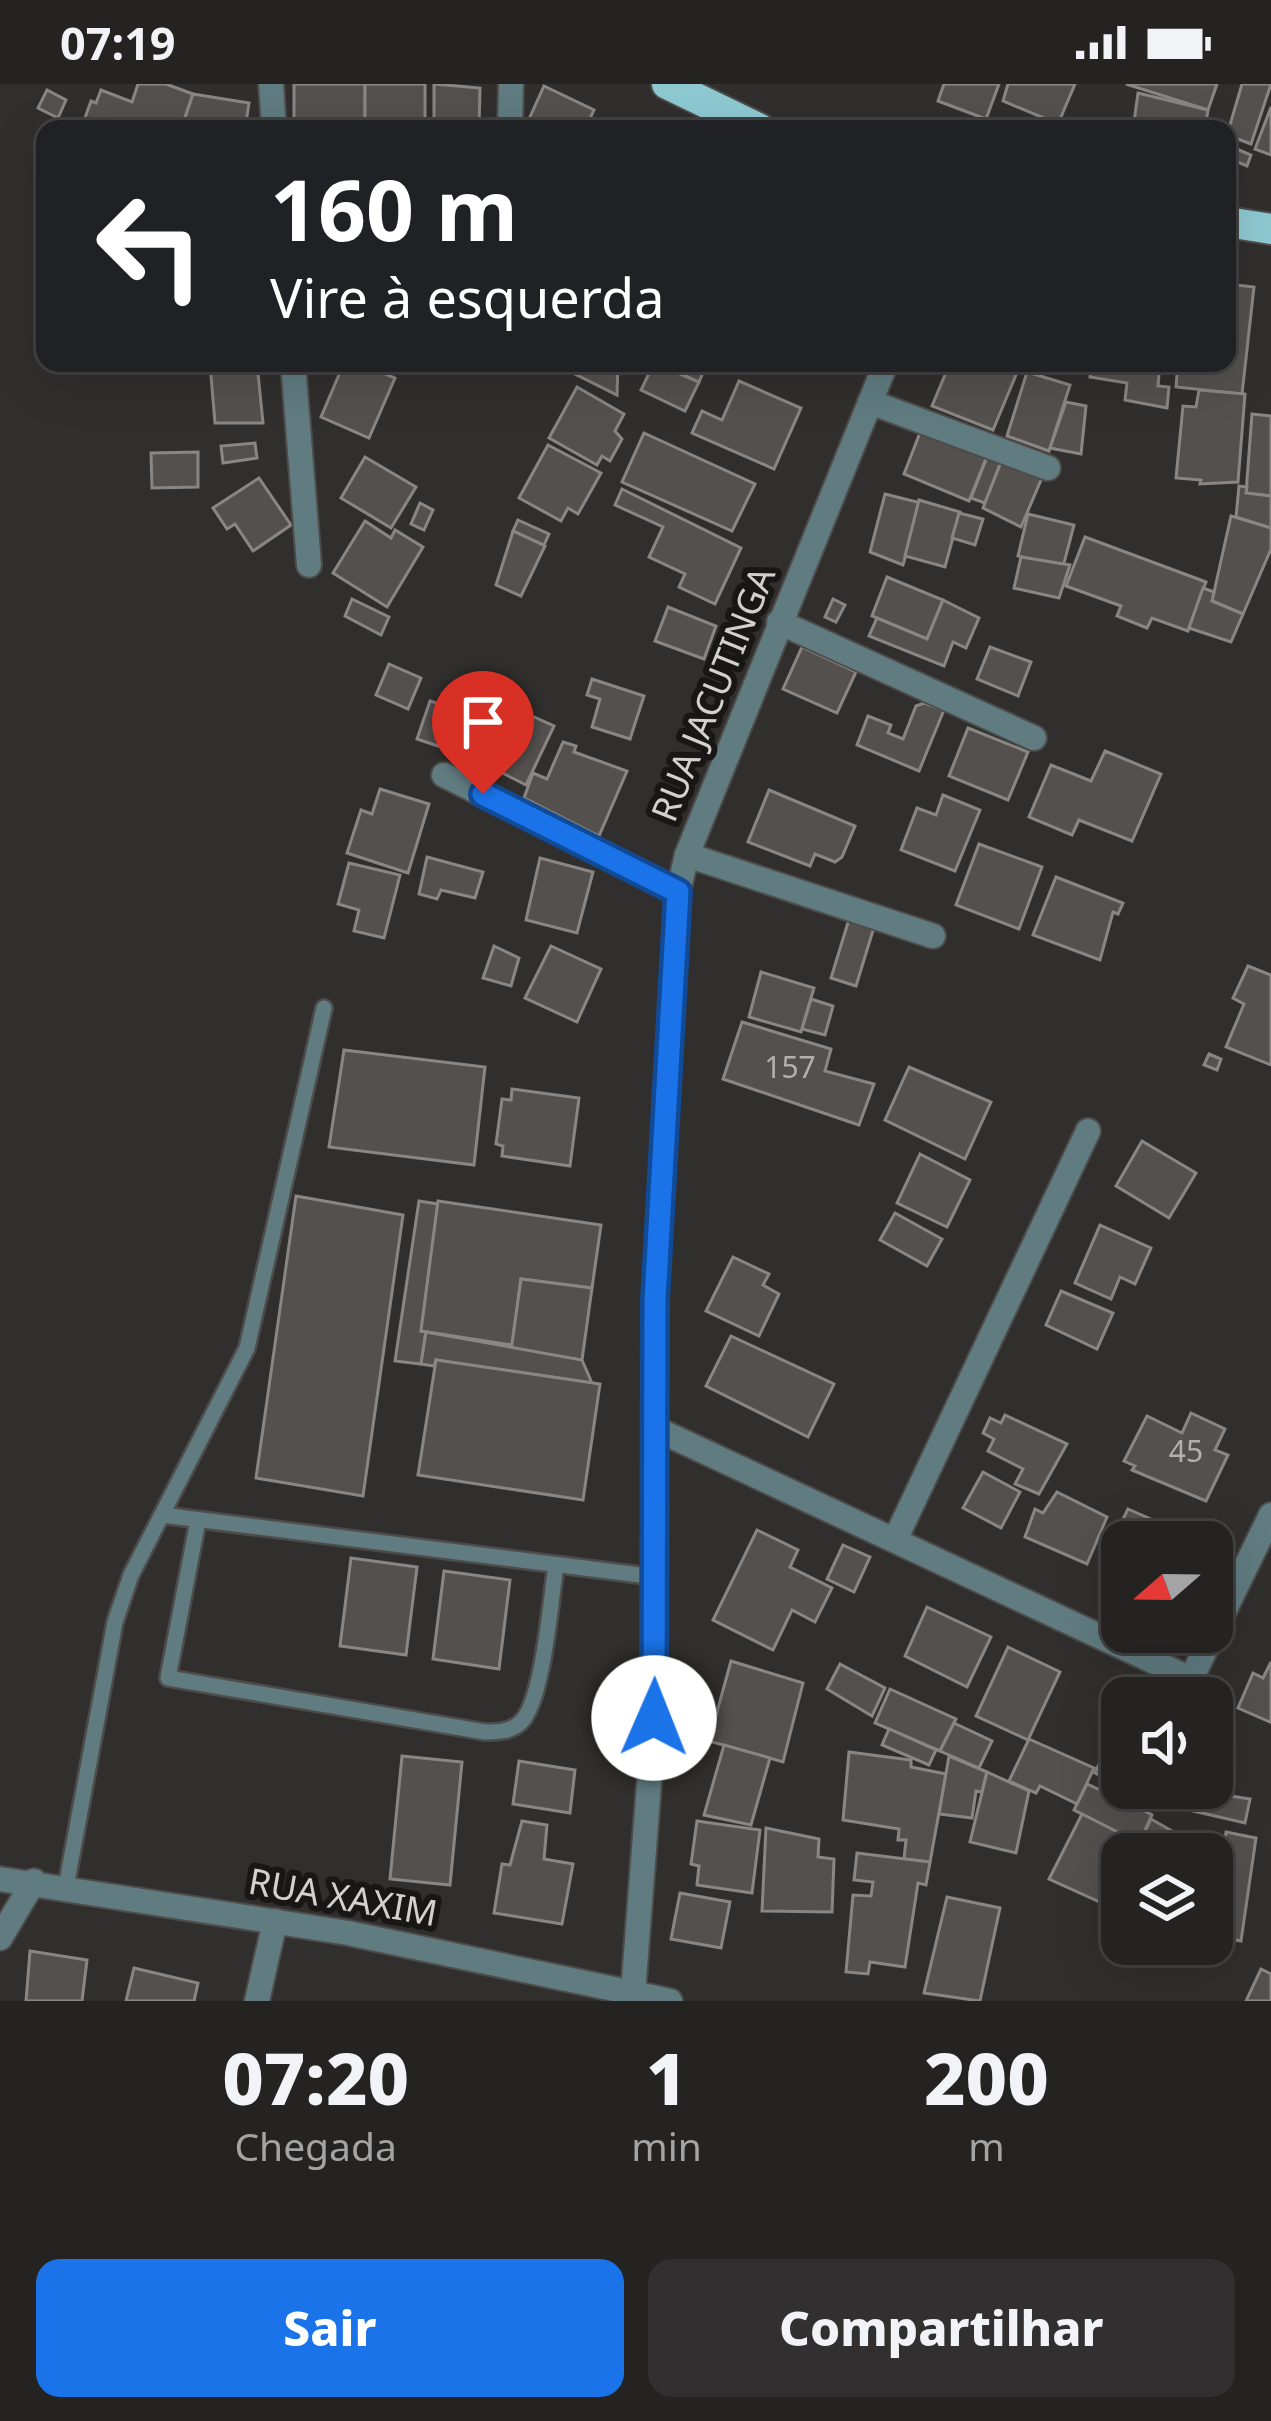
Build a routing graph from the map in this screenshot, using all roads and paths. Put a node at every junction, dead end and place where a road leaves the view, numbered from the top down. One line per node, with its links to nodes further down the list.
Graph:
1 (271, 84): 4 (street)
2 (511, 84): 5 (street)
3 (667, 84): 6 (main road)
4 (273, 120)
5 (510, 120)
6 (741, 120)
7 (1236, 224): 8 (main road)
8 (1271, 230)
9 (294, 372): 13 (street)
10 (882, 372): 11 (street, RUA JACUTINGA)
11 (870, 402): 12 (street); 14 (street, RUA JACUTINGA)
12 (1048, 468)
13 (309, 565)
14 (779, 622): 15 (street); 17 (street, RUA JACUTINGA)
15 (1034, 738)
16 (444, 775): 18 (street)
17 (687, 855): 18 (street, RUA JACUTINGA); 19 (street)
18 (678, 892): 22 (street, RUA JACUTINGA)
19 (933, 936)
20 (324, 1007): 23 (lane)
21 (1088, 1131): 26 (street)
22 (654, 1428): 26 (street); 28 (street, RUA JACUTINGA)
23 (162, 1515): 25 (lane); 31 (lane)
24 (1271, 1515): 26 (street)
25 (198, 1520): 27 (lane); 27 (lane)
26 (895, 1540)
27 (556, 1564): 28 (lane)
28 (656, 1576): 34 (street, RUA JACUTINGA)
29 (0, 1879): 30 (street, RUA XAXIM)
30 (34, 1881): 31 (street, RUA XAXIM); 33 (street)
31 (66, 1886): 32 (street, RUA XAXIM)
32 (275, 1921): 34 (street, RUA XAXIM); 35 (street)
33 (0, 1938)
34 (632, 1997): 36 (street, RUA XAXIM)
35 (257, 2001)
36 (670, 2001)

